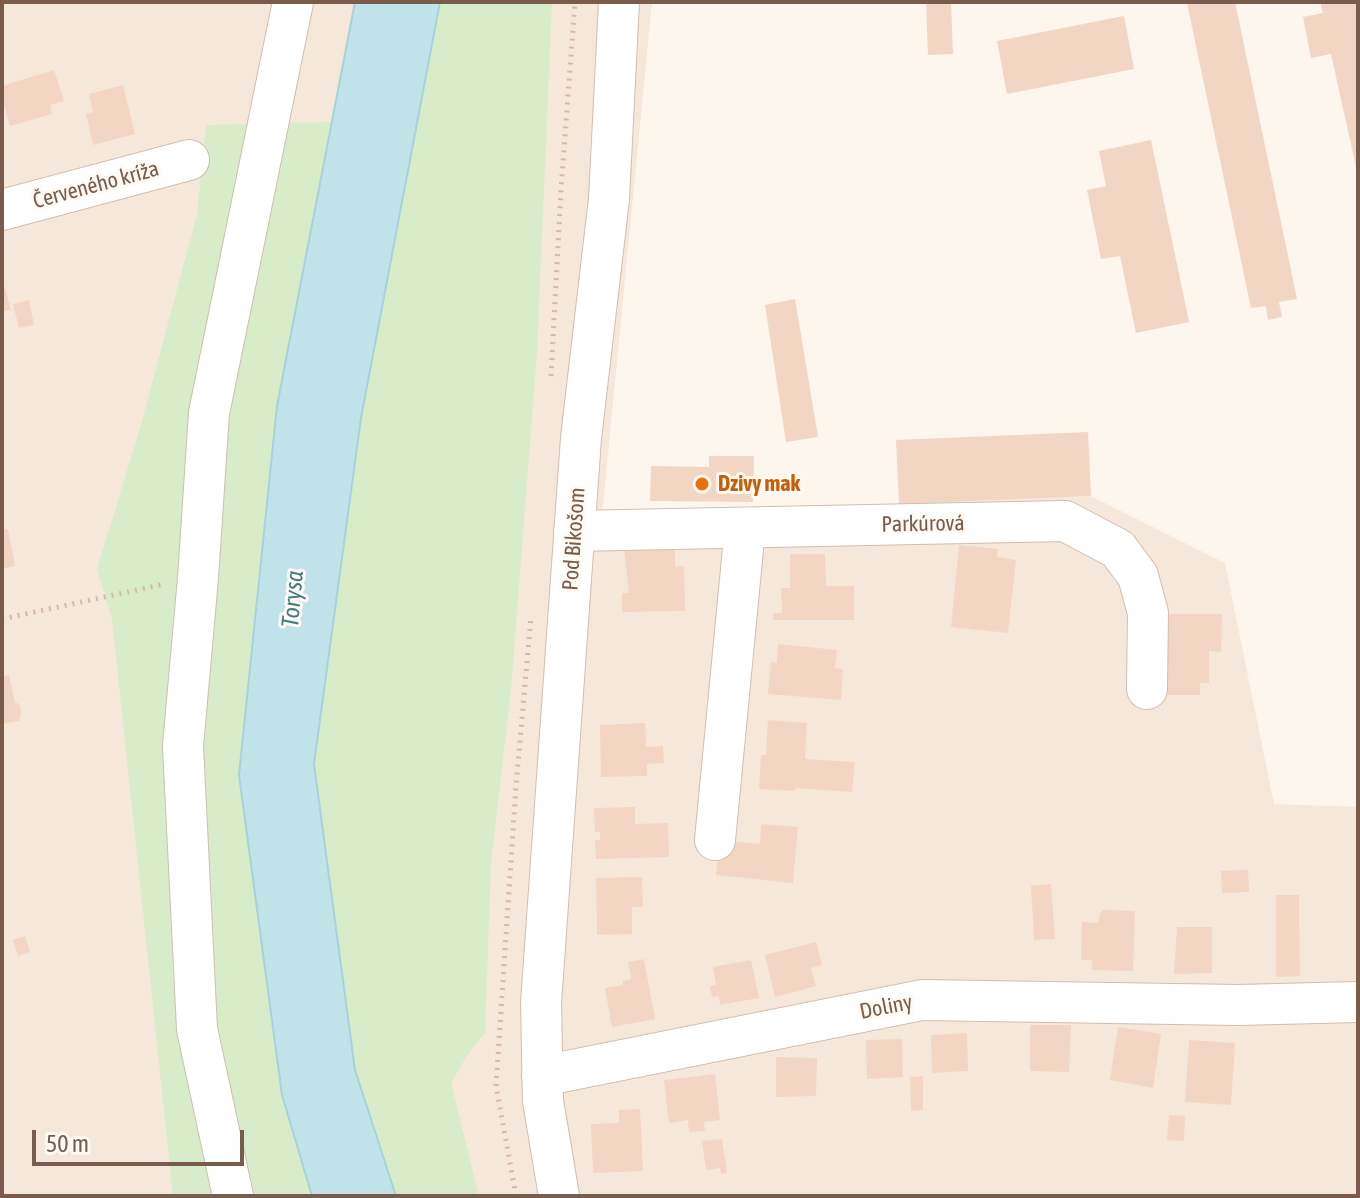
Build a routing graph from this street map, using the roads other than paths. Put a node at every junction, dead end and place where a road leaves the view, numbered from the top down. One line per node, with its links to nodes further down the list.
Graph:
1 (293, 2): 11 (street)
2 (619, 2): 6 (street, Pod Bikošom)
3 (189, 160): 4 (street, Červeného kríža)
4 (2, 210)
5 (745, 528): 6 (street, Parkúrová); 7 (street, Parkúrová); 8 (street)
6 (574, 531): 10 (street, Pod Bikošom)
7 (1147, 689)
8 (715, 840)
9 (1358, 1002): 10 (street, Doliny)
10 (542, 1076): 12 (street)
11 (233, 1196)
12 (559, 1196)

